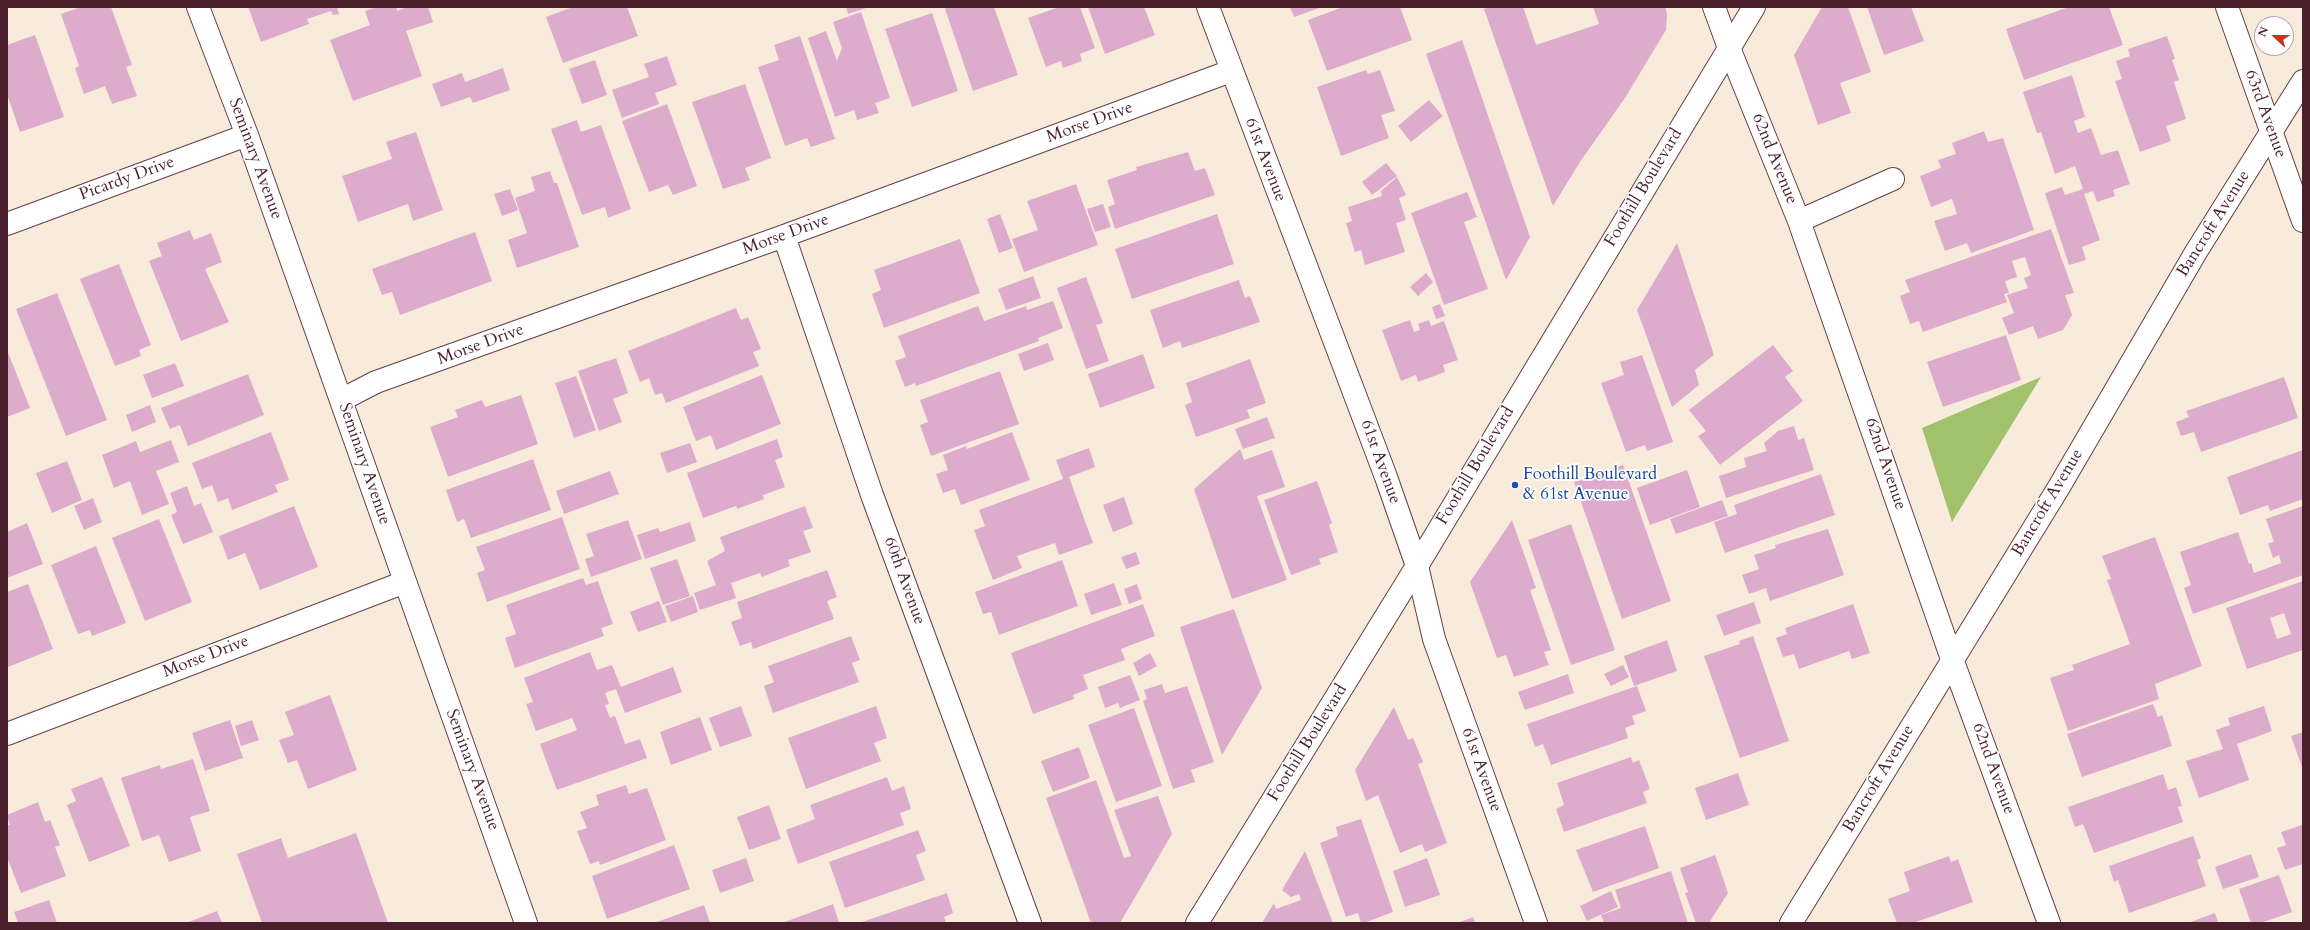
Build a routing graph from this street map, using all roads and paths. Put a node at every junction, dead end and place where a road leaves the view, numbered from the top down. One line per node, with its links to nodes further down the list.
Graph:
1 (198, 7): 10 (street, Seminary Avenue)
2 (1208, 7): 7 (street, 61st Avenue)
3 (1714, 7): 6 (street, 62nd Avenue)
4 (1754, 7): 6 (street, Foothill Boulevard)
5 (2227, 7): 9 (street, 63rd Avenue)
6 (1728, 48): 12 (street, 62nd Avenue); 17 (street, Foothill Boulevard)
7 (1231, 71): 15 (street, Morse Drive); 17 (street, 61st Avenue)
8 (2303, 81): 9 (street, Bancroft Avenue)
9 (2271, 132): 13 (street, 63rd Avenue); 19 (street, Bancroft Avenue)
10 (247, 135): 14 (street, Picardy Drive); 16 (street, Seminary Avenue)
11 (1893, 179): 12 (street)
12 (1799, 221): 19 (street, 62nd Avenue)
13 (2303, 221)
14 (7, 224)
15 (784, 236): 16 (street, Morse Drive); 22 (street, 60th Avenue)
16 (341, 400): 18 (street, Seminary Avenue)
17 (1417, 566): 23 (street, Foothill Boulevard); 24 (street, 61st Avenue)
18 (405, 582): 20 (street, Morse Drive); 21 (street, Seminary Avenue)
19 (1952, 659): 25 (street, Bancroft Avenue); 26 (street, 62nd Avenue)
20 (7, 734)
21 (526, 923)
22 (1030, 923)
23 (1197, 923)
24 (1536, 923)
25 (1791, 923)
26 (2049, 923)

